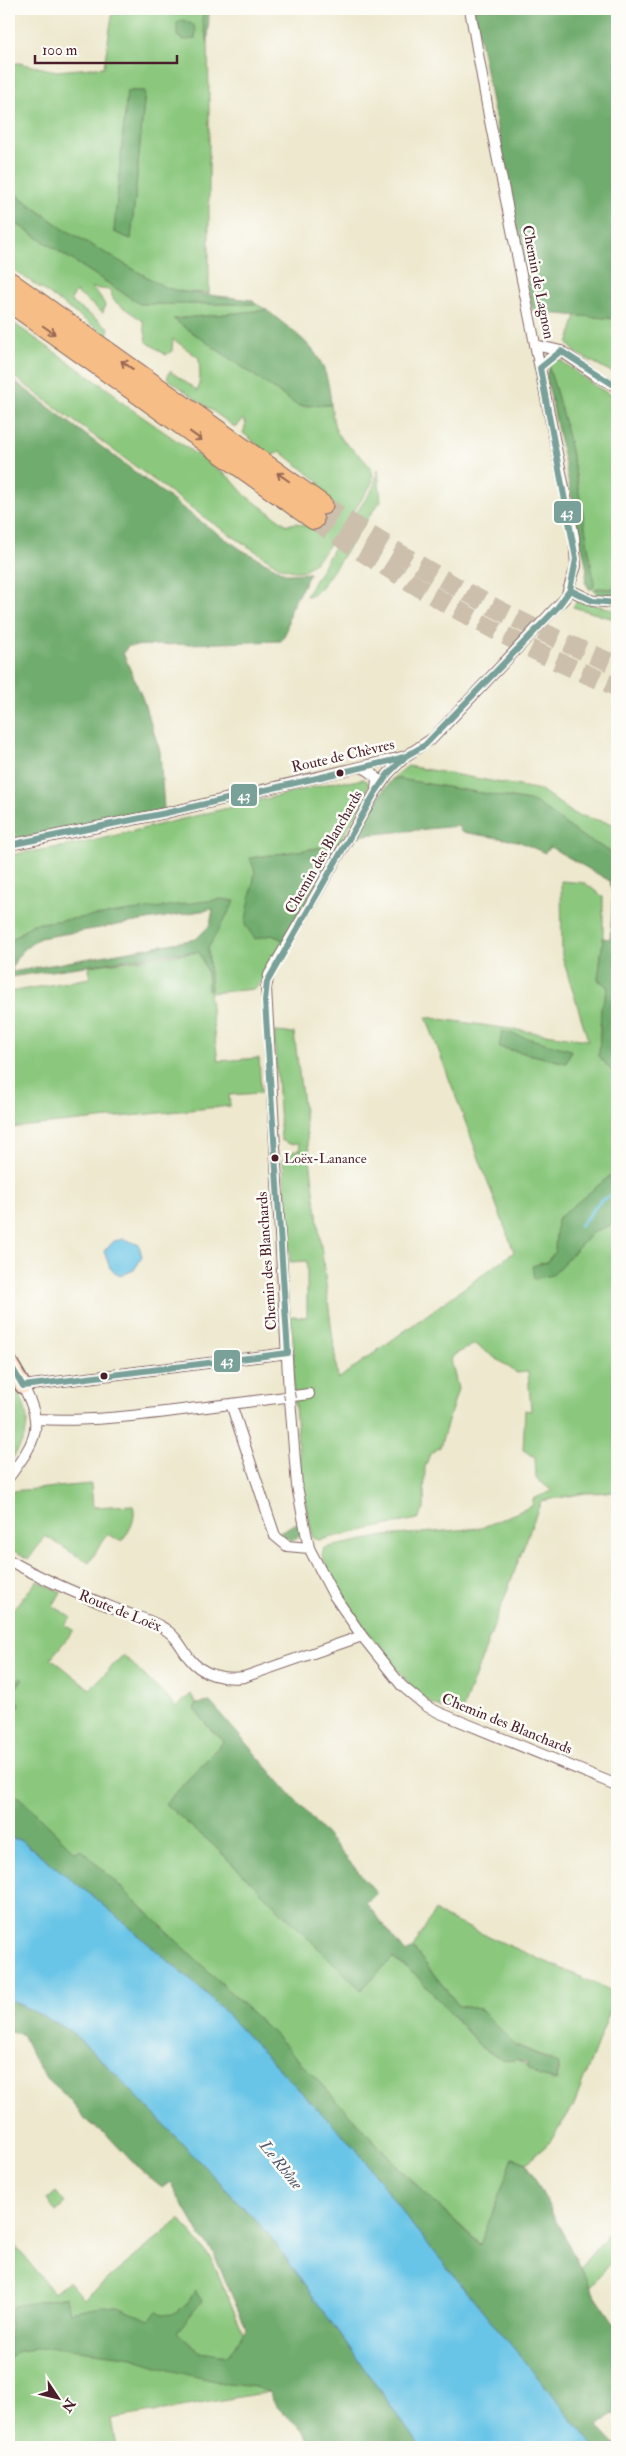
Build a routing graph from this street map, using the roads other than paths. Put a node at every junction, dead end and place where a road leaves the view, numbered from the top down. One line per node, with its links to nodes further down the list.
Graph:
1 (470, 9): 4 (street, Chemin de Lagnon)
2 (9, 281): 3 (highway, one-way to 2)
3 (9, 302)
4 (535, 345): 5 (street); 6 (street, Chemin de Lagnon)
5 (561, 351): 6 (street); 7 (street)
6 (540, 368): 8 (street, Chemin de Lagnon)
7 (617, 386)
8 (570, 590): 9 (street); 10 (street, Route de Chèvres)
9 (617, 603)
10 (406, 756): 11 (street, Route de Chèvres); 12 (street, Chemin des Blanchards)
11 (360, 767): 12 (street); 13 (street, Route de Chèvres)
12 (375, 793): 14 (street, Chemin des Blanchards)
13 (9, 845)
14 (288, 1354): 16 (street); 21 (street, Chemin des Blanchards)
15 (9, 1362): 16 (street)
16 (23, 1386): 19 (street)
17 (309, 1394): 18 (street)
18 (231, 1404): 19 (street); 21 (street)
19 (37, 1419): 20 (street)
20 (9, 1477)
21 (309, 1548): 23 (street, Chemin des Blanchards)
22 (9, 1560): 23 (street, Route de Loëx)
23 (362, 1636): 24 (street, Chemin des Blanchards)
24 (617, 1785)

